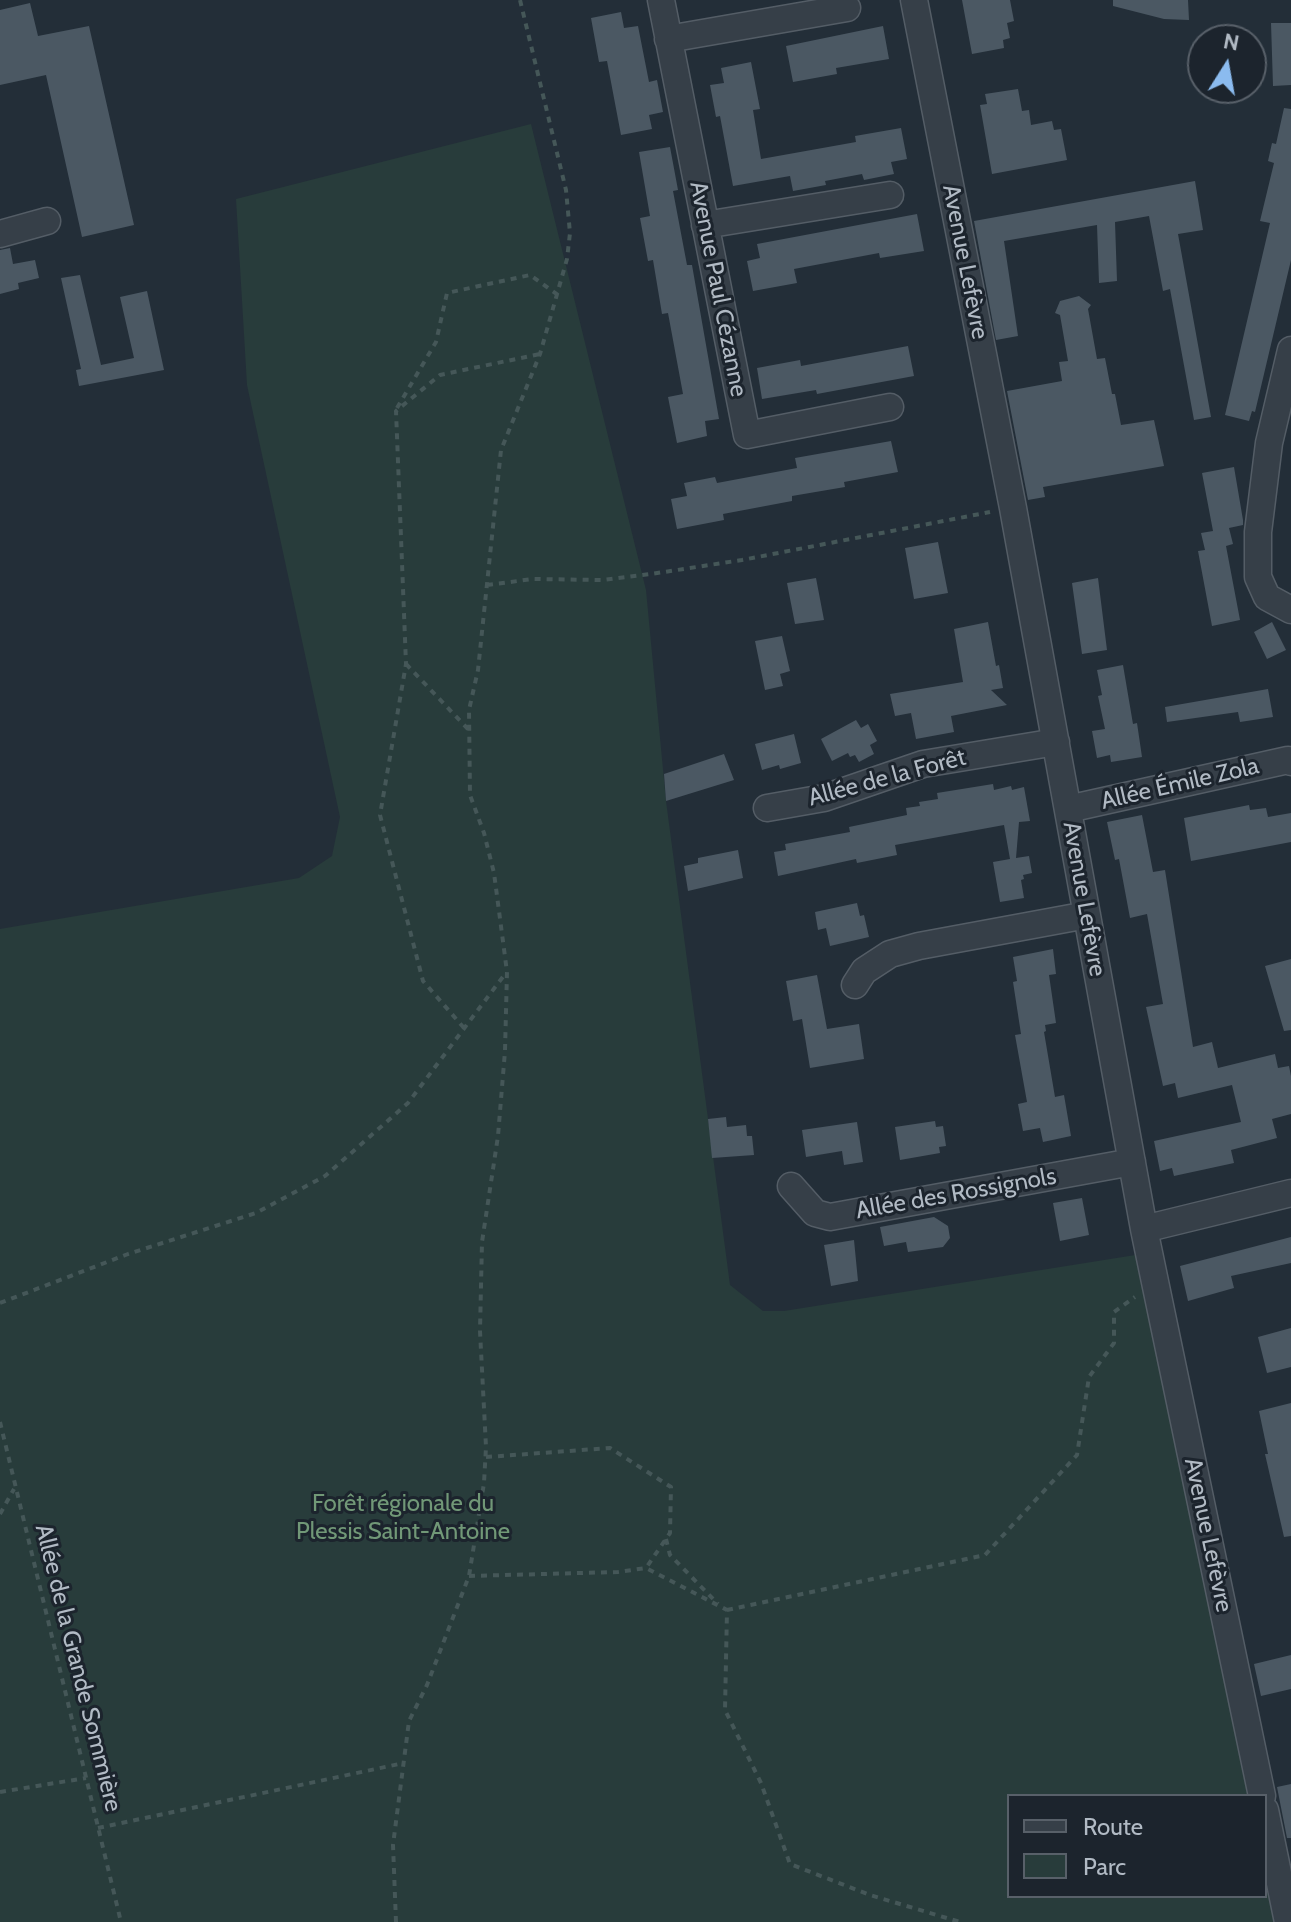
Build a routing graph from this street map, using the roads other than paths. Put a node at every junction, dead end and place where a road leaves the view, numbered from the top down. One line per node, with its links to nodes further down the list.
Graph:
1 (661, 0): 4 (street, Avenue Paul Cézanne)
2 (914, 0): 12 (street, Avenue Lefèvre)
3 (847, 8): 4 (street)
4 (668, 39): 7 (street, Avenue Paul Cézanne)
5 (890, 195): 7 (street)
6 (47, 221): 8 (street)
7 (705, 225): 10 (street, Avenue Paul Cézanne)
8 (0, 234)
9 (1291, 350): 11 (street)
10 (890, 407)
11 (1291, 610)
12 (1056, 742): 14 (street, Allée de la Forêt); 15 (street, Avenue Lefèvre)
13 (1291, 762): 15 (street, Allée Émile Zola)
14 (767, 808)
15 (1068, 809): 16 (street, Avenue Lefèvre)
16 (1087, 915): 17 (street); 18 (street, Avenue Lefèvre)
17 (855, 985)
18 (1132, 1162): 19 (street, Allée des Rossignols); 21 (street, Avenue Lefèvre)
19 (791, 1186)
20 (1291, 1193): 21 (street)
21 (1144, 1229): 22 (street, Avenue Lefèvre)
22 (1262, 1794)
23 (1267, 1820): 24 (street)
24 (1288, 1922)

